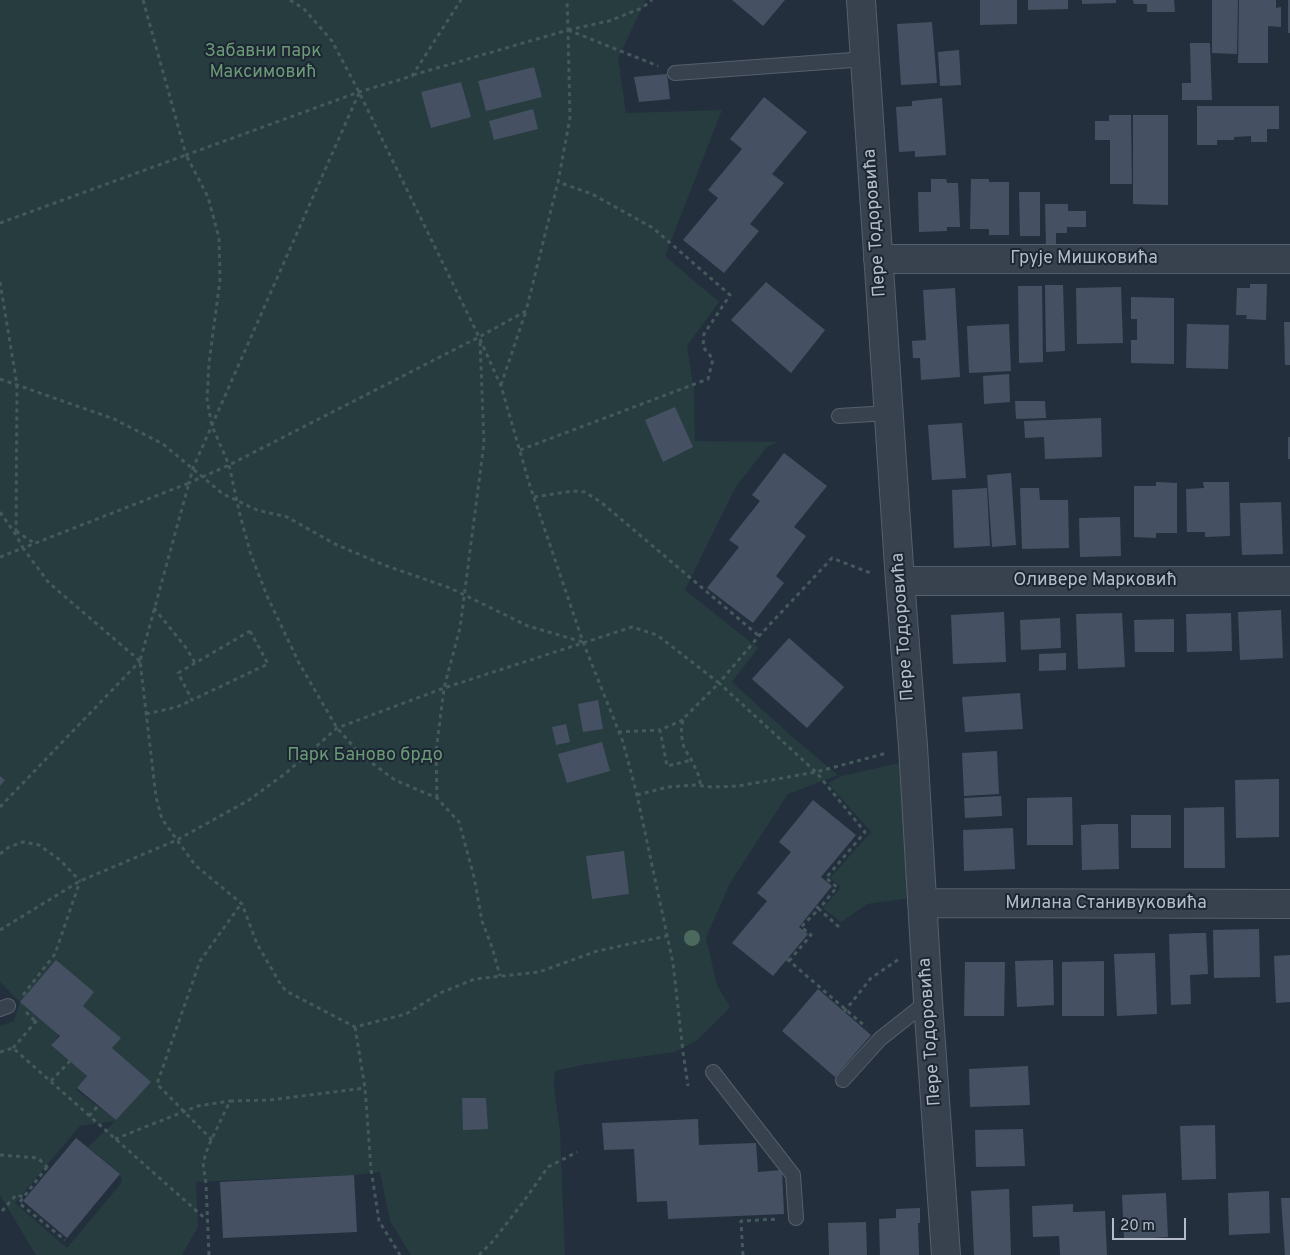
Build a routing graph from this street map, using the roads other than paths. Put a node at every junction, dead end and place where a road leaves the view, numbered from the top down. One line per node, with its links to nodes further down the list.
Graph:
1 (861, 0): 2 (street, Пере Тодоровића)
2 (866, 59): 3 (lane); 4 (street, Пере Тодоровића)
3 (675, 73)
4 (878, 259): 5 (street, Грује Мишковића); 6 (street, Пере Тодоровића)
5 (1290, 259)
6 (889, 413): 7 (lane); 8 (street, Пере Тодоровића)
7 (839, 416)
8 (900, 581): 9 (street, Оливере Марковић); 10 (street, Пере Тодоровића)
9 (1290, 581)
10 (922, 903): 11 (street, Милана Станивуковића); 12 (street, Пере Тодоровића)
11 (1290, 904)
12 (928, 1001): 14 (lane); 16 (street, Пере Тодоровића)
13 (713, 1072): 15 (lane)
14 (843, 1080)
15 (796, 1218)
16 (946, 1255)

